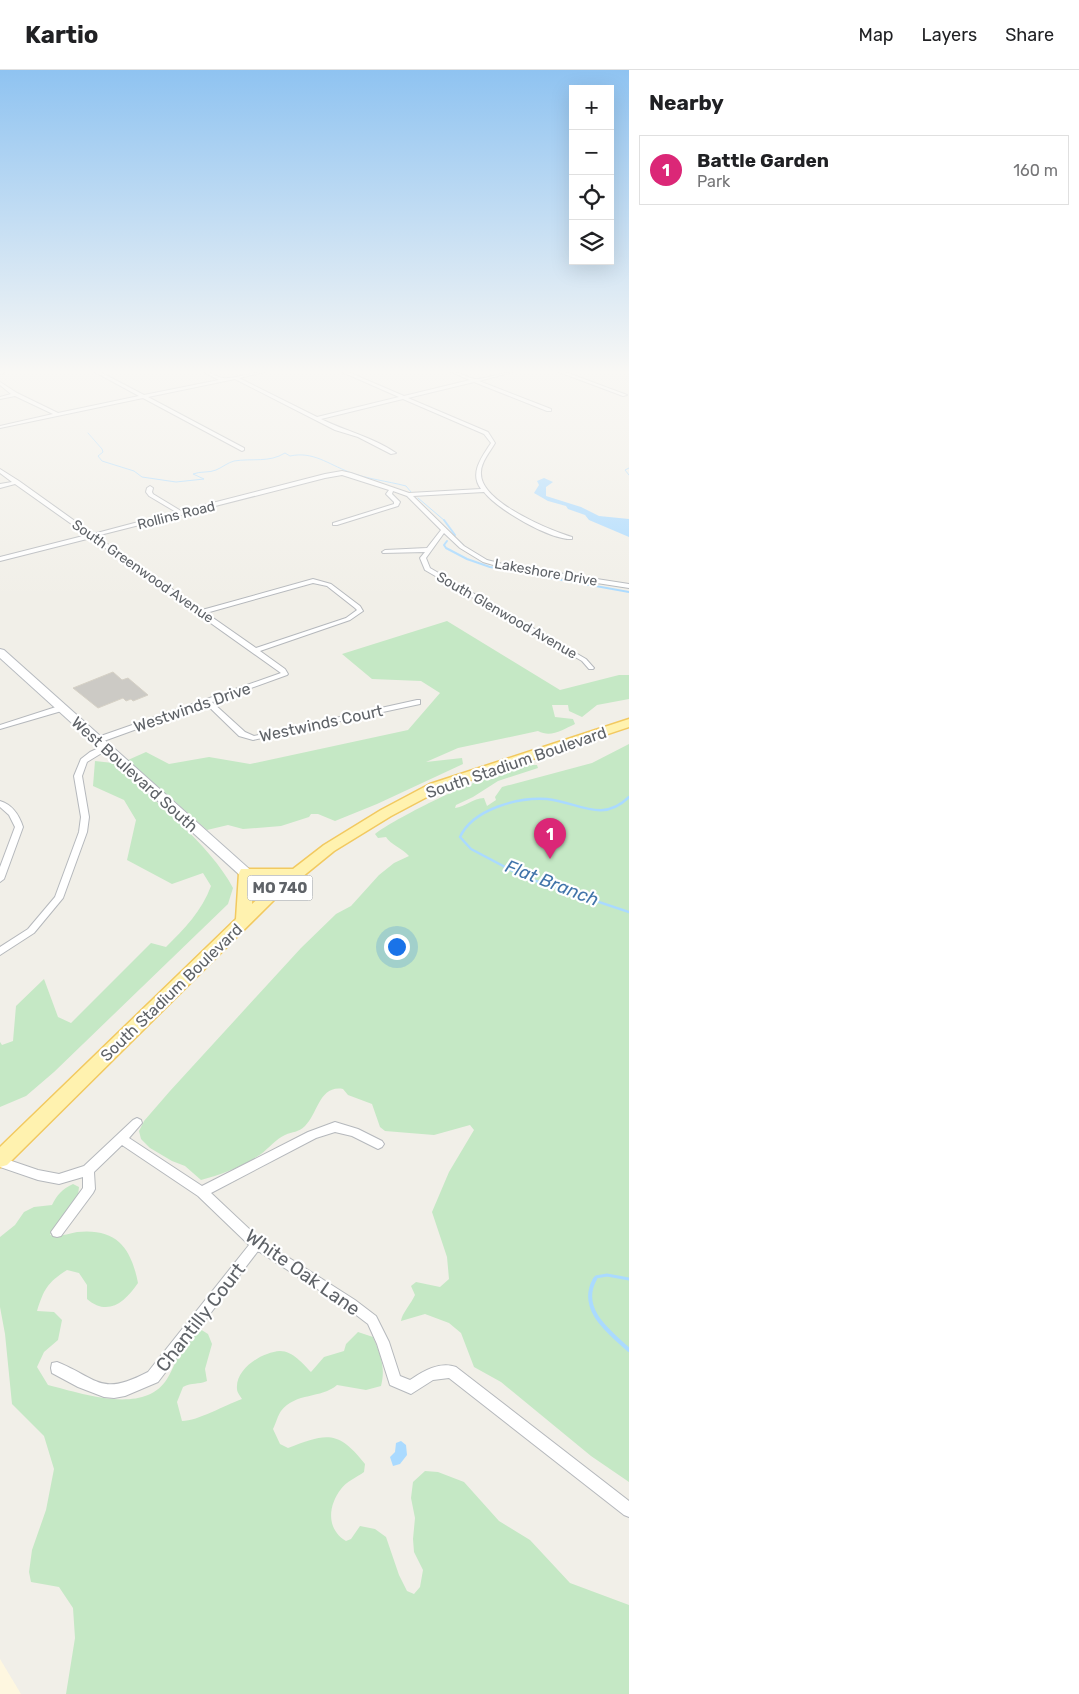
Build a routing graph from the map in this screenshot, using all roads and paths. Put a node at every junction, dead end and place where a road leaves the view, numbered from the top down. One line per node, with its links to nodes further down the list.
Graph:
1 (383, 448): 3 (street)
2 (491, 448): 9 (street)
3 (393, 453)
4 (0, 471): 5 (street, South Greenwood Avenue)
5 (17, 482): 6 (street); 14 (street, South Greenwood Avenue)
6 (0, 486)
7 (150, 488): 11 (street)
8 (392, 489): 10 (street); 11 (street, Rollins Road); 12 (street)
9 (485, 490): 10 (street); 15 (street)
10 (410, 495): 13 (street)
11 (182, 514): 14 (street, Rollins Road)
12 (335, 524)
13 (444, 530): 16 (street, South Glenwood Avenue); 19 (street, Lakeshore Drive)
14 (92, 536): 18 (street, Rollins Road); 20 (street, South Greenwood Avenue)
15 (570, 538)
16 (428, 550): 17 (street); 23 (street, South Glenwood Avenue)
17 (385, 552)
18 (0, 558)
19 (629, 586)
20 (202, 612): 21 (street, South Greenwood Avenue); 21 (street)
21 (256, 650): 24 (street, South Greenwood Avenue)
22 (0, 652): 27 (main road, West Boulevard South)
23 (591, 668)
24 (285, 674): 25 (street, Westwinds Drive)
25 (208, 702): 26 (street, Westwinds Court); 30 (street, Westwinds Drive)
26 (417, 702)
27 (62, 708): 29 (street); 30 (main road, West Boulevard South)
28 (629, 723): 33 (main road, South Stadium Boulevard / MO 740)
29 (0, 727)
30 (102, 744): 32 (main road, West Boulevard South); 37 (street, Westwinds Drive)
31 (0, 804): 34 (street)
32 (246, 874): 33 (main road); 35 (main road, West Boulevard South); 36 (main road)
33 (297, 874): 35 (main road, South Stadium Boulevard / MO 740)
34 (0, 879)
35 (270, 895): 36 (main road, South Stadium Boulevard / MO 740)
36 (245, 919): 41 (main road, South Stadium Boulevard / MO 740)
37 (0, 952)
38 (137, 1123): 39 (street)
39 (122, 1139): 42 (street); 43 (street, White Oak Lane)
40 (378, 1144): 43 (street)
41 (0, 1160): 42 (street)
42 (88, 1170): 44 (street)
43 (202, 1192): 45 (street, White Oak Lane)
44 (57, 1232)
45 (257, 1244): 46 (street, Chantilly Court); 47 (street, White Oak Lane)
46 (57, 1368)
47 (629, 1510)

